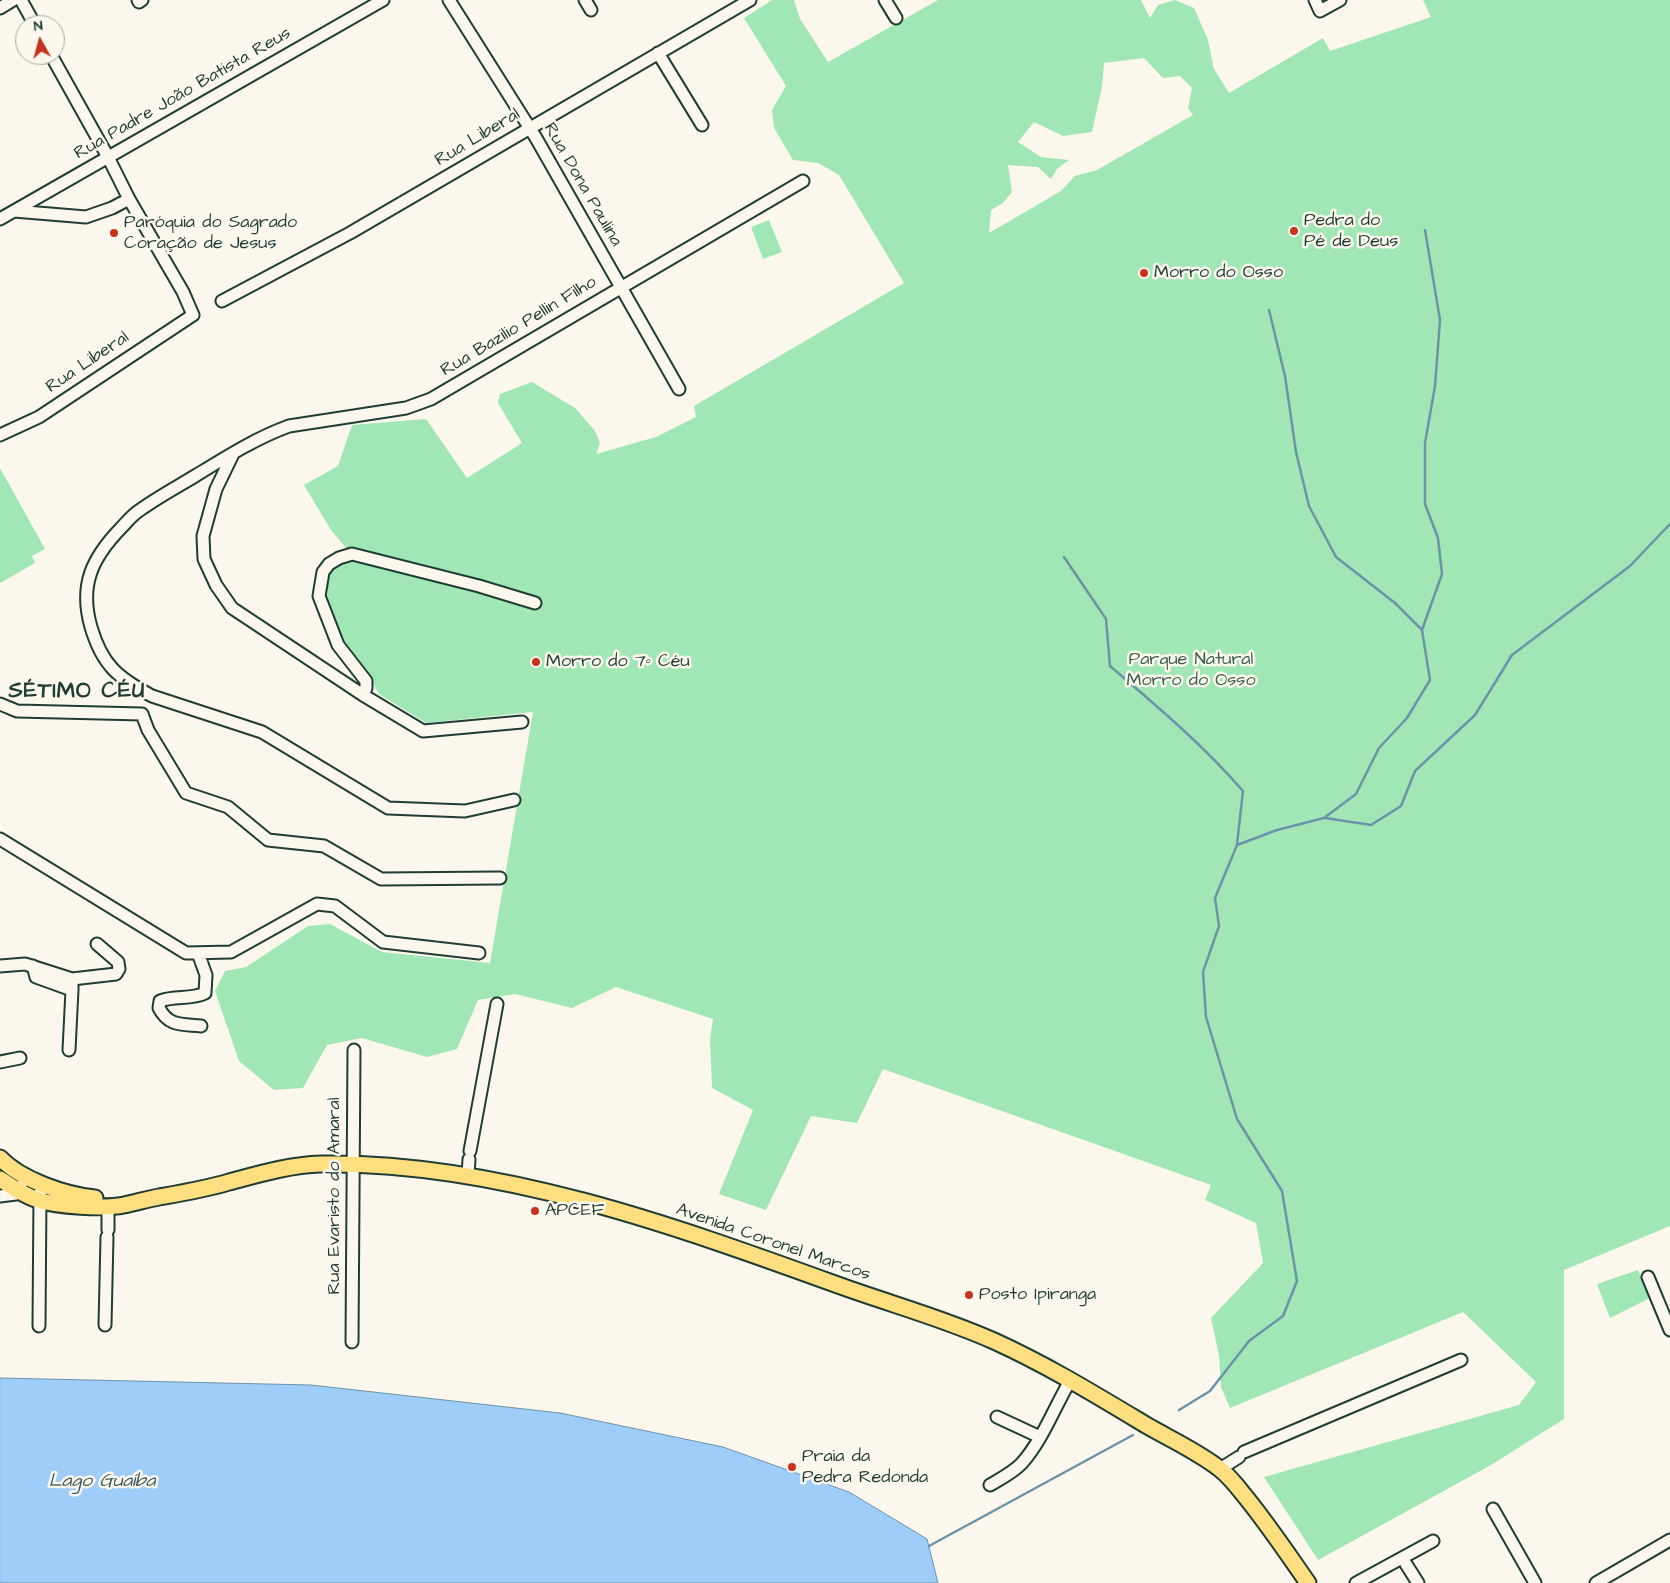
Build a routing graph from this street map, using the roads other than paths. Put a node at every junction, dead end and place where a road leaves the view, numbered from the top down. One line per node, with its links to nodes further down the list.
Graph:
1 (14, 0): 11 (street)
2 (21, 0): 12 (street)
3 (138, 0): 4 (street)
4 (142, 0)
5 (383, 0): 18 (street, Rua Padre João Batista Reus)
6 (449, 0): 17 (street, Rua Dona Paulina)
7 (750, 0): 14 (street, Rua Liberal)
8 (885, 0): 13 (street)
9 (1315, 0): 10 (street)
10 (1340, 0)
11 (0, 8)
12 (29, 15)
13 (896, 18)
14 (658, 53): 16 (street); 17 (street, Rua Liberal)
15 (57, 65): 18 (street)
16 (702, 126)
17 (529, 128): 23 (street, Rua Dona Paulina); 24 (street, Rua Liberal)
18 (108, 157): 20 (street); 21 (street, Rua Padre João Batista Reus)
19 (803, 180): 23 (street, Rua Bazilio Pellin Filho)
20 (129, 199): 21 (street); 26 (street, Rua Liberal)
21 (14, 211): 22 (street, Rua Padre João Batista Reus)
22 (0, 219)
23 (620, 287): 25 (street, Rua Dona Paulina); 27 (street, Rua Bazilio Pellin Filho)
24 (222, 301)
25 (679, 389)
26 (0, 435)
27 (234, 452): 29 (street); 30 (street, Rua Bazilio Pellin Filho)
28 (535, 603): 29 (street)
29 (363, 695): 33 (street)
30 (152, 696): 32 (street); 34 (street, Rua Bazilio Pellin Filho)
31 (0, 704): 32 (street)
32 (142, 714): 36 (street)
33 (522, 722)
34 (514, 800)
35 (0, 839): 38 (street)
36 (500, 878)
37 (97, 944): 41 (street)
38 (198, 953): 39 (street); 43 (street)
39 (479, 953)
40 (0, 966): 41 (street)
41 (72, 985): 44 (street)
42 (497, 1004): 51 (street)
43 (202, 1026)
44 (68, 1050)
45 (354, 1050): 48 (street, Rua Evaristo do Amaral)
46 (20, 1058): 47 (street)
47 (0, 1062)
48 (353, 1164): 51 (main road, Avenida Coronel Marcos); 56 (main road, Avenida Coronel Marcos); 62 (street, Rua Evaristo do Amaral)
49 (2, 1165): 50 (main road, Avenida Coronel Marcos); 53 (main road, Avenida Coronel Marcos)
50 (26, 1176): 52 (main road, Avenida Coronel Marcos); 53 (street)
51 (468, 1176): 64 (main road, Avenida Coronel Marcos)
52 (40, 1182): 55 (street); 56 (main road, Avenida Coronel Marcos)
53 (18, 1192): 54 (street); 55 (main road, Avenida Coronel Marcos)
54 (0, 1196)
55 (40, 1201): 57 (main road, Avenida Coronel Marcos); 60 (street)
56 (139, 1201): 57 (main road, Avenida Coronel Marcos)
57 (108, 1207): 59 (street)
58 (1648, 1277): 61 (street)
59 (105, 1325)
60 (39, 1326)
61 (1670, 1330)
62 (352, 1342)
63 (1461, 1360): 67 (street)
64 (1070, 1381): 66 (street); 67 (main road, Avenida Coronel Marcos)
65 (997, 1417): 66 (street)
66 (1040, 1437): 68 (street)
67 (1220, 1469): 74 (main road, Avenida Coronel Marcos)
68 (990, 1485)
69 (1493, 1509): 76 (street)
70 (1670, 1540): 77 (street)
71 (1433, 1541): 75 (street)
72 (1406, 1564): 73 (street)
73 (1415, 1582)
74 (1308, 1583)
75 (1356, 1583)
76 (1534, 1583)
77 (1596, 1583)

